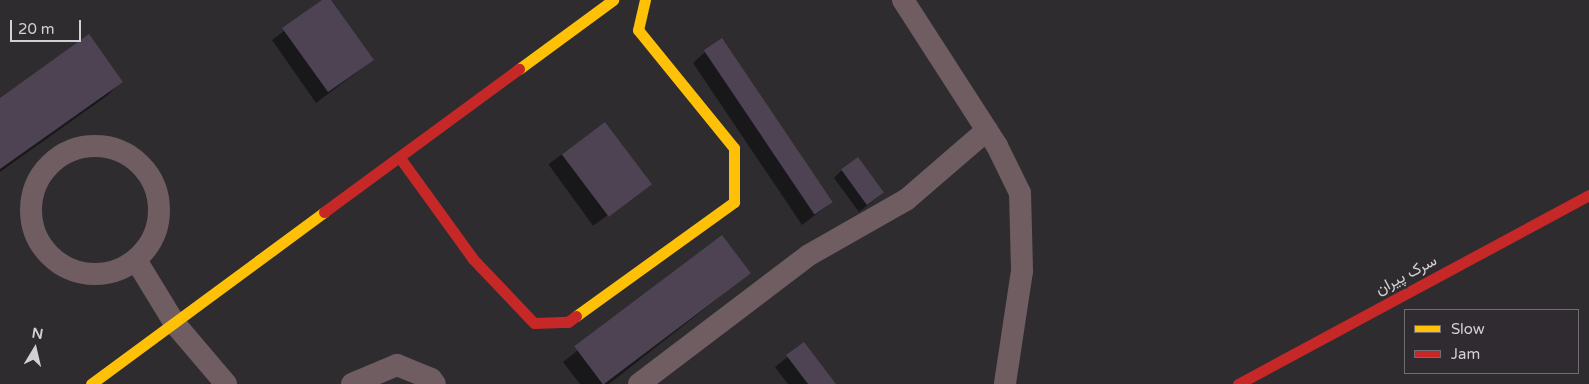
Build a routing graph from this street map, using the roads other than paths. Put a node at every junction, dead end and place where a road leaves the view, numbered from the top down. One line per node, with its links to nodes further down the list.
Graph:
1 (613, 0): 5 (street)
2 (645, 0): 5 (street)
3 (903, 0): 4 (street)
4 (987, 130): 13 (street); 14 (street)
5 (400, 158): 8 (street)
6 (1589, 195): 15 (street, سرک پیران)
7 (136, 260): 7 (street); 8 (street)
8 (175, 324): 9 (street); 10 (street)
9 (91, 384)
10 (226, 384)
11 (352, 384): 12 (street)
12 (435, 384)
13 (639, 384)
14 (1005, 384)
15 (1238, 384)

